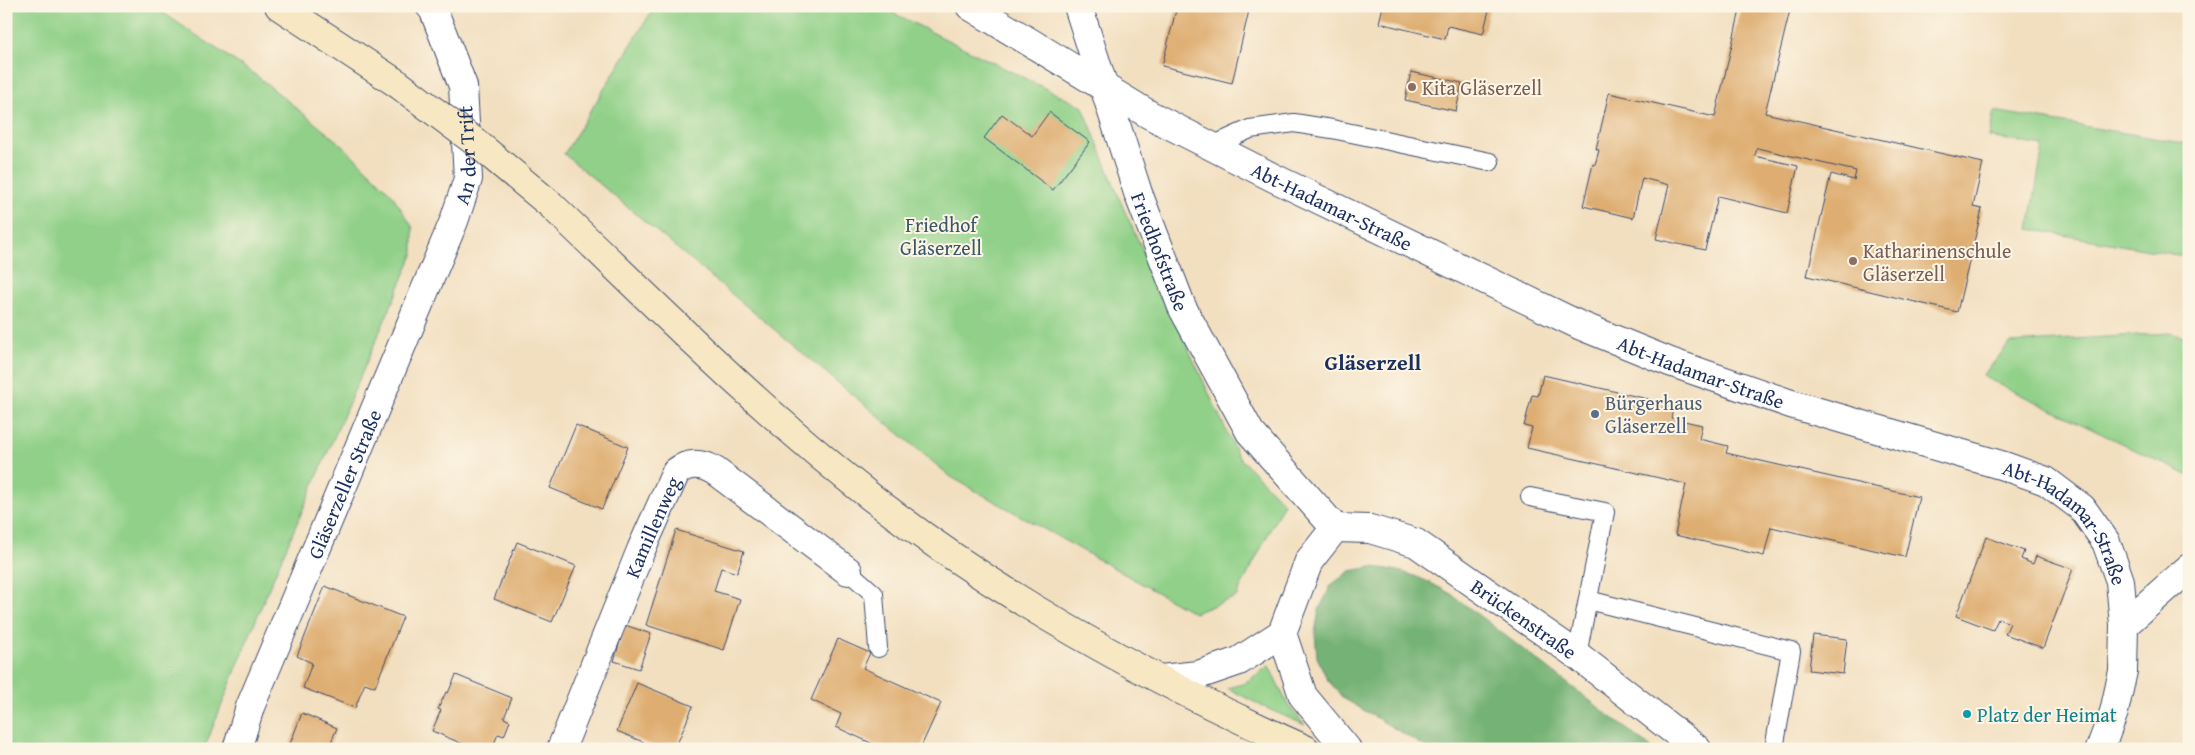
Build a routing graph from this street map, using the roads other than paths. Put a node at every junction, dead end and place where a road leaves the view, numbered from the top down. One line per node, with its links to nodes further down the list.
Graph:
1 (279, 6): 18 (main road, bridge)
2 (430, 6): 8 (street, An der Trift)
3 (970, 6): 5 (street)
4 (1078, 6): 5 (street, Friedhofstraße)
5 (1104, 88): 6 (street, Abt-Hadamar-Straße); 10 (street, Friedhofstraße)
6 (1212, 146): 7 (lane); 14 (street, Abt-Hadamar-Straße)
7 (1490, 162)
8 (454, 221): 19 (street, Gläserzeller Straße)
9 (1530, 497): 13 (lane)
10 (1335, 528): 15 (street); 17 (street, Brückenstraße)
11 (2189, 568): 14 (street)
12 (848, 571): 16 (lane); 20 (street, Kamillenweg)
13 (1588, 600): 17 (lane); 24 (lane)
14 (2124, 625): 25 (street, Abt-Hadamar-Straße)
15 (1282, 633): 18 (street); 22 (street)
16 (878, 648)
17 (1577, 655): 23 (street, Brückenstraße)
18 (1161, 679): 21 (main road)
19 (237, 749)
20 (561, 749)
21 (1305, 749)
22 (1347, 749)
23 (1697, 749)
24 (1774, 749)
25 (2100, 749)

